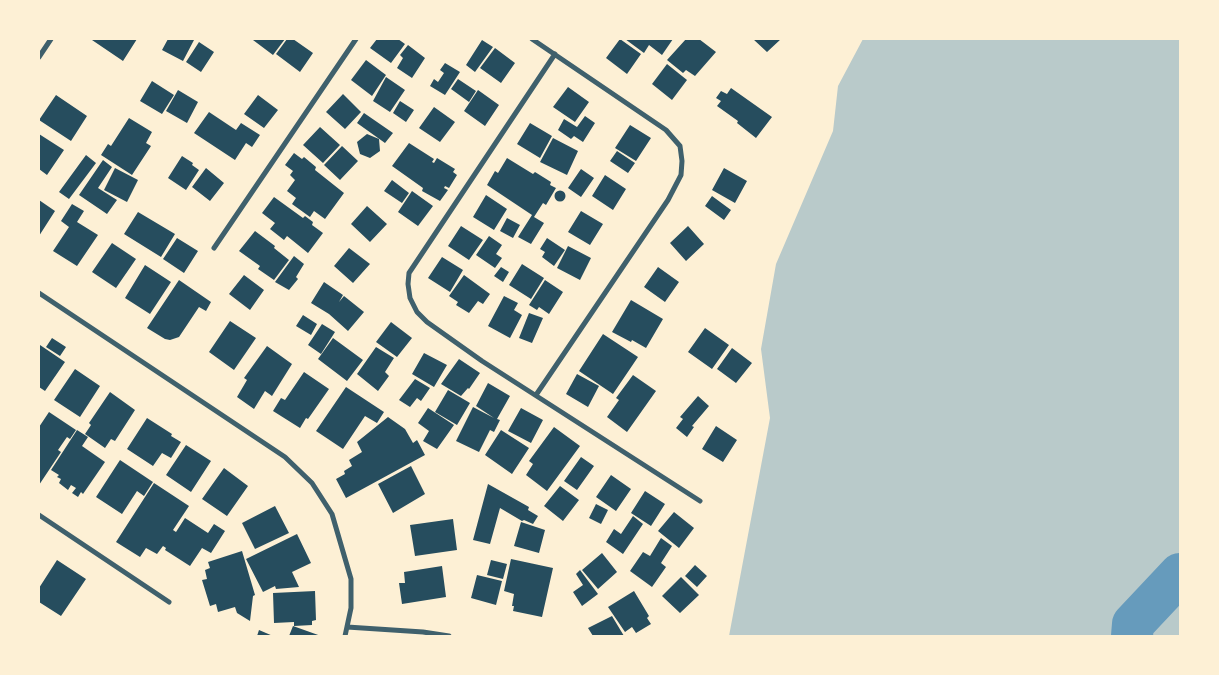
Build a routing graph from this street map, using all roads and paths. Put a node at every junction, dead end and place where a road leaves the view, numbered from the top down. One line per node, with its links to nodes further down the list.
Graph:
1 (51, 39): 5 (street)
2 (356, 39): 6 (street)
3 (532, 39): 4 (street)
4 (555, 54): 8 (street); 8 (street)
5 (39, 57)
6 (214, 248)
7 (39, 293): 12 (street)
8 (536, 395): 9 (street)
9 (700, 501)
10 (39, 515): 11 (street)
11 (169, 602)
12 (347, 626): 13 (street); 14 (street)
13 (345, 636)
14 (449, 636)

